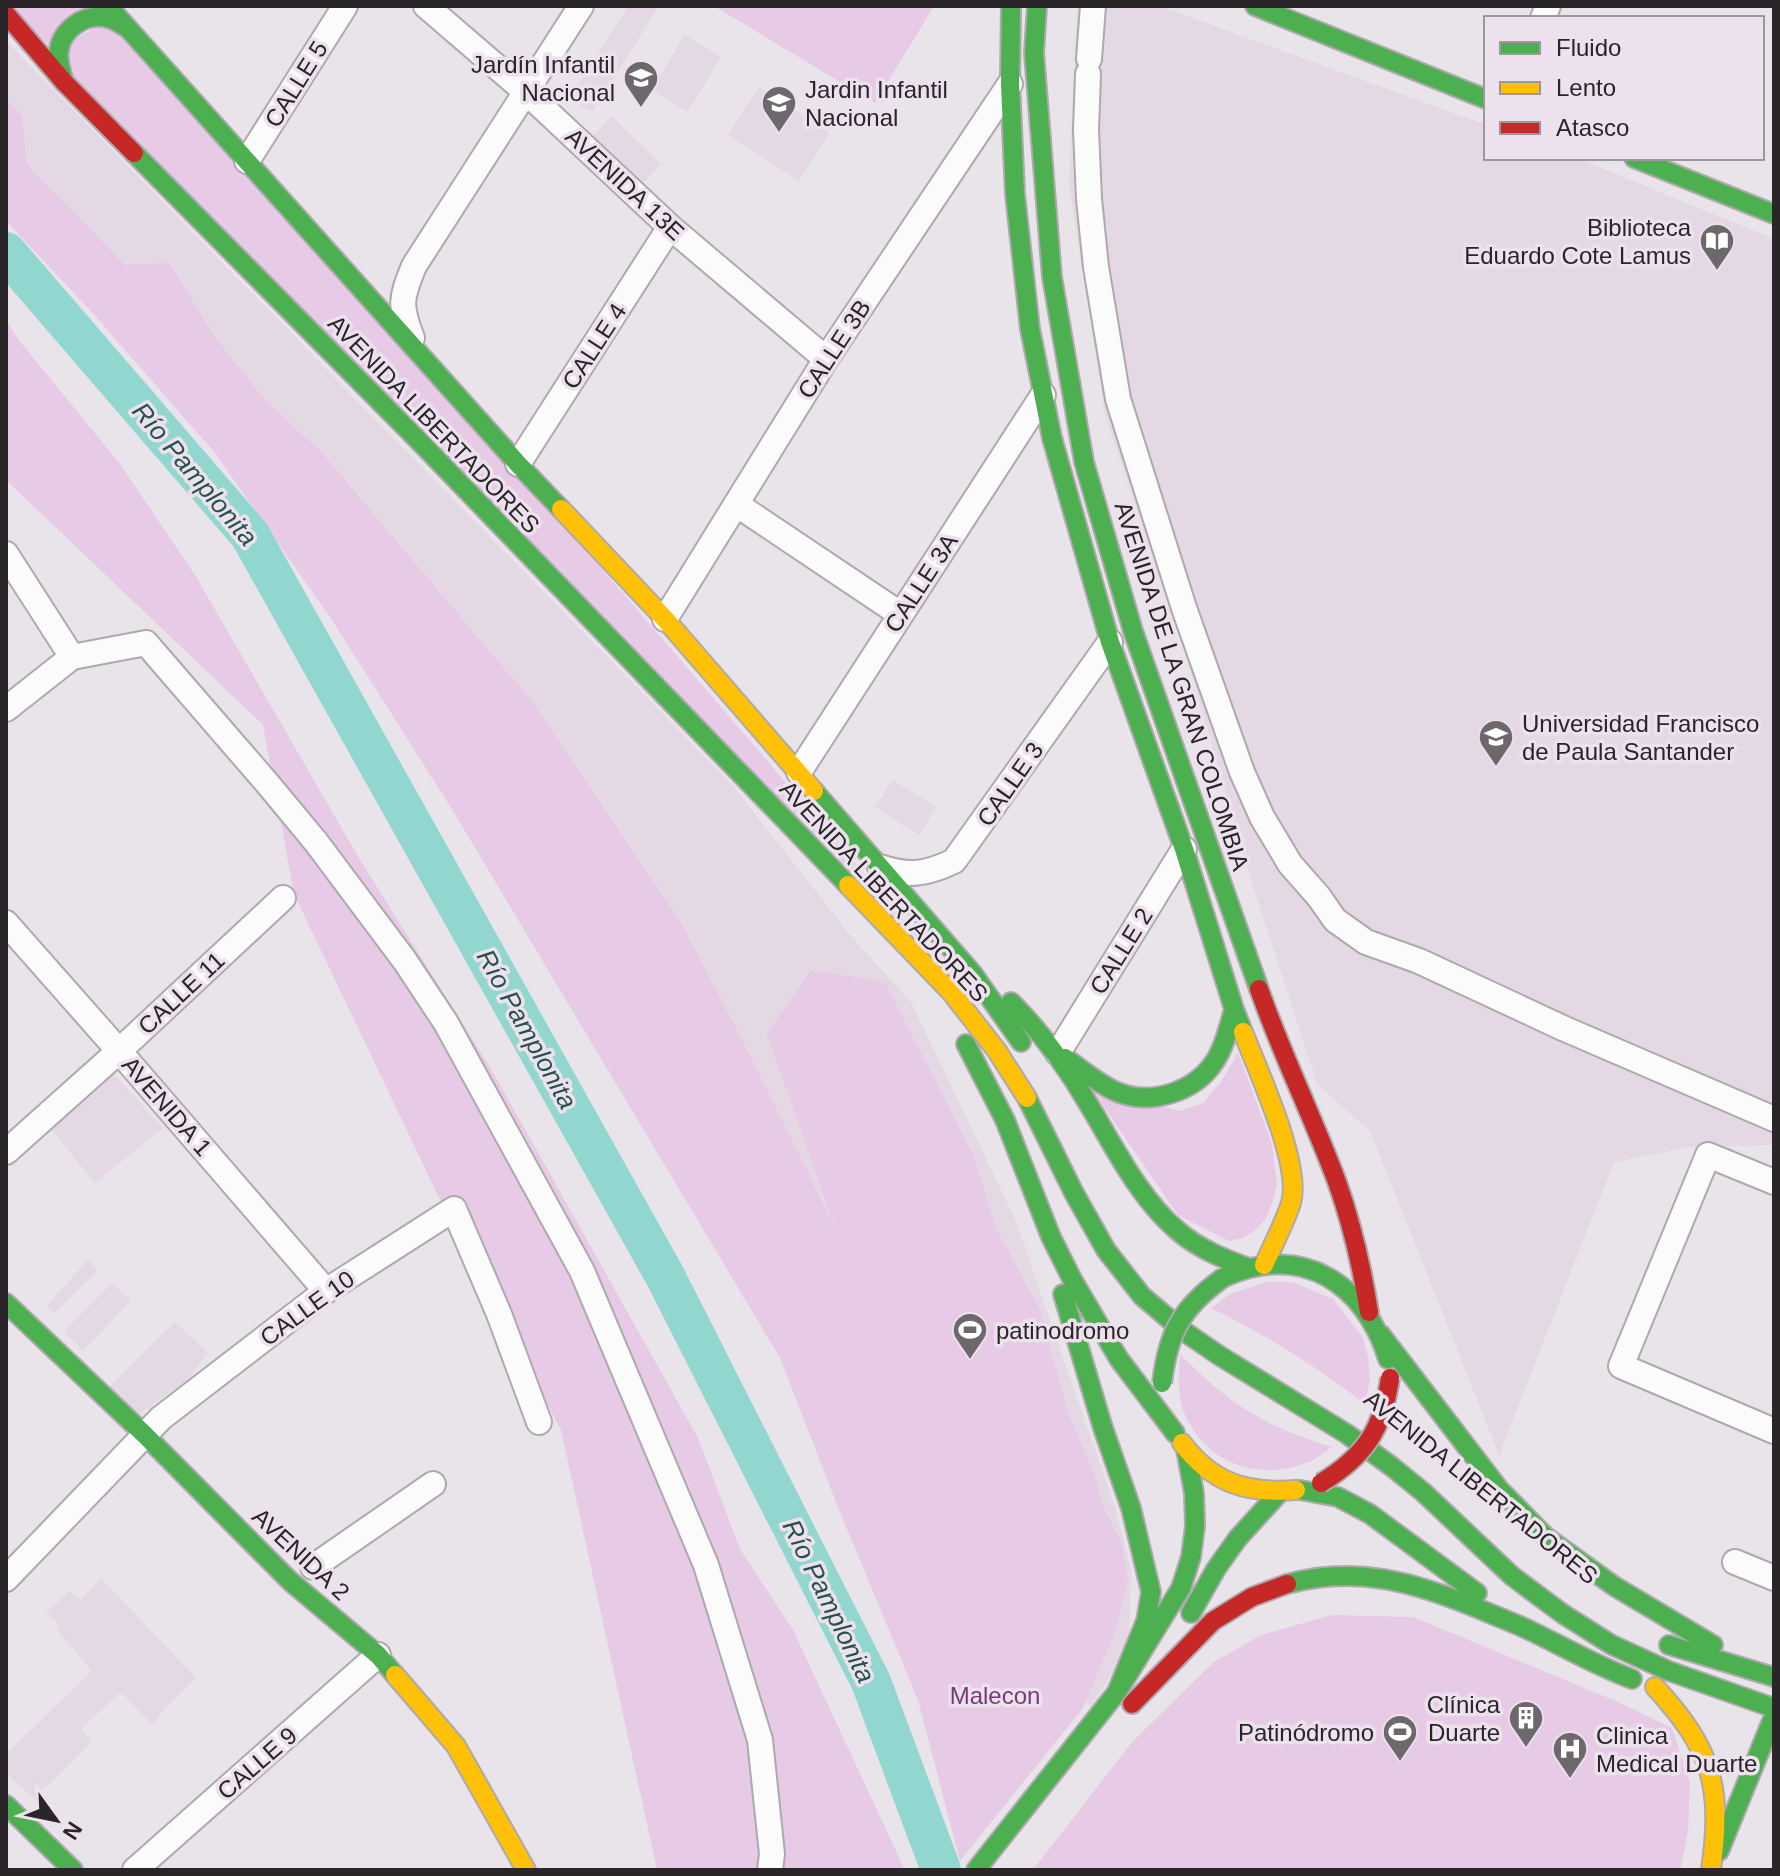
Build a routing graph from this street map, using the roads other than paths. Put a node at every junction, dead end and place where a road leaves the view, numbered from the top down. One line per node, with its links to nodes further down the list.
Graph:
1 (108, 6): 10 (main road, AVENIDA LIBERTADORES)
2 (345, 6): 16 (street, CALLE 5)
3 (426, 6): 13 (street, AVENIDA 13E)
4 (581, 6): 13 (street)
5 (1011, 6): 12 (main road, AVENIDA DE LA GRAN COLOMBIA)
6 (1037, 6): 49 (main road, AVENIDA DE LA GRAN COLOMBIA)
7 (1093, 6): 41 (street)
8 (1255, 6): 14 (main road)
9 (6, 14): 11 (main road, AVENIDA LIBERTADORES)
10 (126, 27): 11 (main road); 16 (main road, AVENIDA LIBERTADORES)
11 (64, 82): 34 (main road, AVENIDA LIBERTADORES)
12 (1010, 84): 20 (street, CALLE 3B); 21 (main road, AVENIDA DE LA GRAN COLOMBIA)
13 (526, 92): 18 (street, AVENIDA 13E); 19 (street)
14 (1484, 98)
15 (1639, 160): 17 (main road)
16 (247, 161): 19 (main road, AVENIDA LIBERTADORES)
17 (1774, 214)
18 (670, 227): 20 (street, AVENIDA 13E); 22 (street, CALLE 4)
19 (420, 355): 22 (main road, AVENIDA LIBERTADORES)
20 (826, 359): 23 (street, CALLE 3B)
21 (1043, 395): 25 (street, CALLE 3A); 27 (main road, AVENIDA DE LA GRAN COLOMBIA)
22 (518, 464): 26 (main road, AVENIDA LIBERTADORES)
23 (736, 504): 25 (street); 26 (street, CALLE 3B)
24 (6, 554): 28 (street)
25 (900, 614): 30 (street, CALLE 3A)
26 (665, 619): 30 (main road, AVENIDA LIBERTADORES)
27 (1110, 642): 31 (main road, AVENIDA DE LA GRAN COLOMBIA); 32 (street, CALLE 3)
28 (72, 657): 29 (street); 79 (street)
29 (6, 709)
30 (799, 772): 32 (main road, AVENIDA LIBERTADORES)
31 (1184, 849): 37 (main road, AVENIDA DE LA GRAN COLOMBIA); 39 (street, CALLE 2)
32 (880, 867): 36 (main road, AVENIDA LIBERTADORES)
33 (283, 898): 38 (street, CALLE 11)
34 (863, 902): 44 (main road); 71 (main road, AVENIDA LIBERTADORES)
35 (6, 923): 38 (street, AVENIDA 1)
36 (973, 974): 39 (main road); 40 (main road, AVENIDA LIBERTADORES)
37 (1234, 1009): 39 (main road); 45 (main road, AVENIDA DE LA GRAN COLOMBIA)
38 (119, 1051): 42 (street, CALLE 11); 46 (street, AVENIDA 1)
39 (1058, 1053): 45 (main road)
40 (1033, 1062)
41 (1774, 1119)
42 (6, 1152)
43 (1774, 1182): 54 (street)
44 (1033, 1194): 57 (main road); 72 (main road)
45 (1256, 1266): 49 (main road); 57 (main road, bridge)
46 (326, 1291): 53 (street, CALLE 10); 55 (street, CALLE 10)
47 (1178, 1293): 50 (main road)
48 (6, 1303): 55 (main road, AVENIDA 2)
49 (1369, 1312): 51 (main road)
50 (1209, 1317)
51 (1381, 1335): 59 (main road, bridge); 68 (main road)
52 (1360, 1416): 56 (main road, AVENIDA LIBERTADORES)
53 (539, 1422)
54 (1774, 1431)
55 (145, 1435): 64 (street, CALLE 10); 67 (main road, AVENIDA 2)
56 (1393, 1440)
57 (1180, 1441): 60 (main road); 72 (main road)
58 (433, 1484): 62 (street)
59 (1300, 1490): 60 (main road); 65 (main road)
60 (1279, 1493): 72 (main road)
61 (1735, 1562): 63 (street)
62 (313, 1567)
63 (1774, 1578)
64 (6, 1579)
65 (1532, 1631): 70 (main road); 72 (main road)
66 (1650, 1638): 68 (main road)
67 (378, 1655): 77 (street, CALLE 9); 78 (main road, AVENIDA 2)
68 (1749, 1669): 69 (main road)
69 (1774, 1677)
70 (1655, 1687): 71 (main road); 81 (main road)
71 (1741, 1697): 73 (main road, AVENIDA LIBERTADORES)
72 (1124, 1704): 80 (main road)
73 (1774, 1708)
74 (1774, 1716): 81 (main road)
75 (6, 1805): 76 (main road)
76 (73, 1870)
77 (135, 1870)
78 (526, 1870)
79 (770, 1870)
80 (976, 1870)
81 (1711, 1870)

